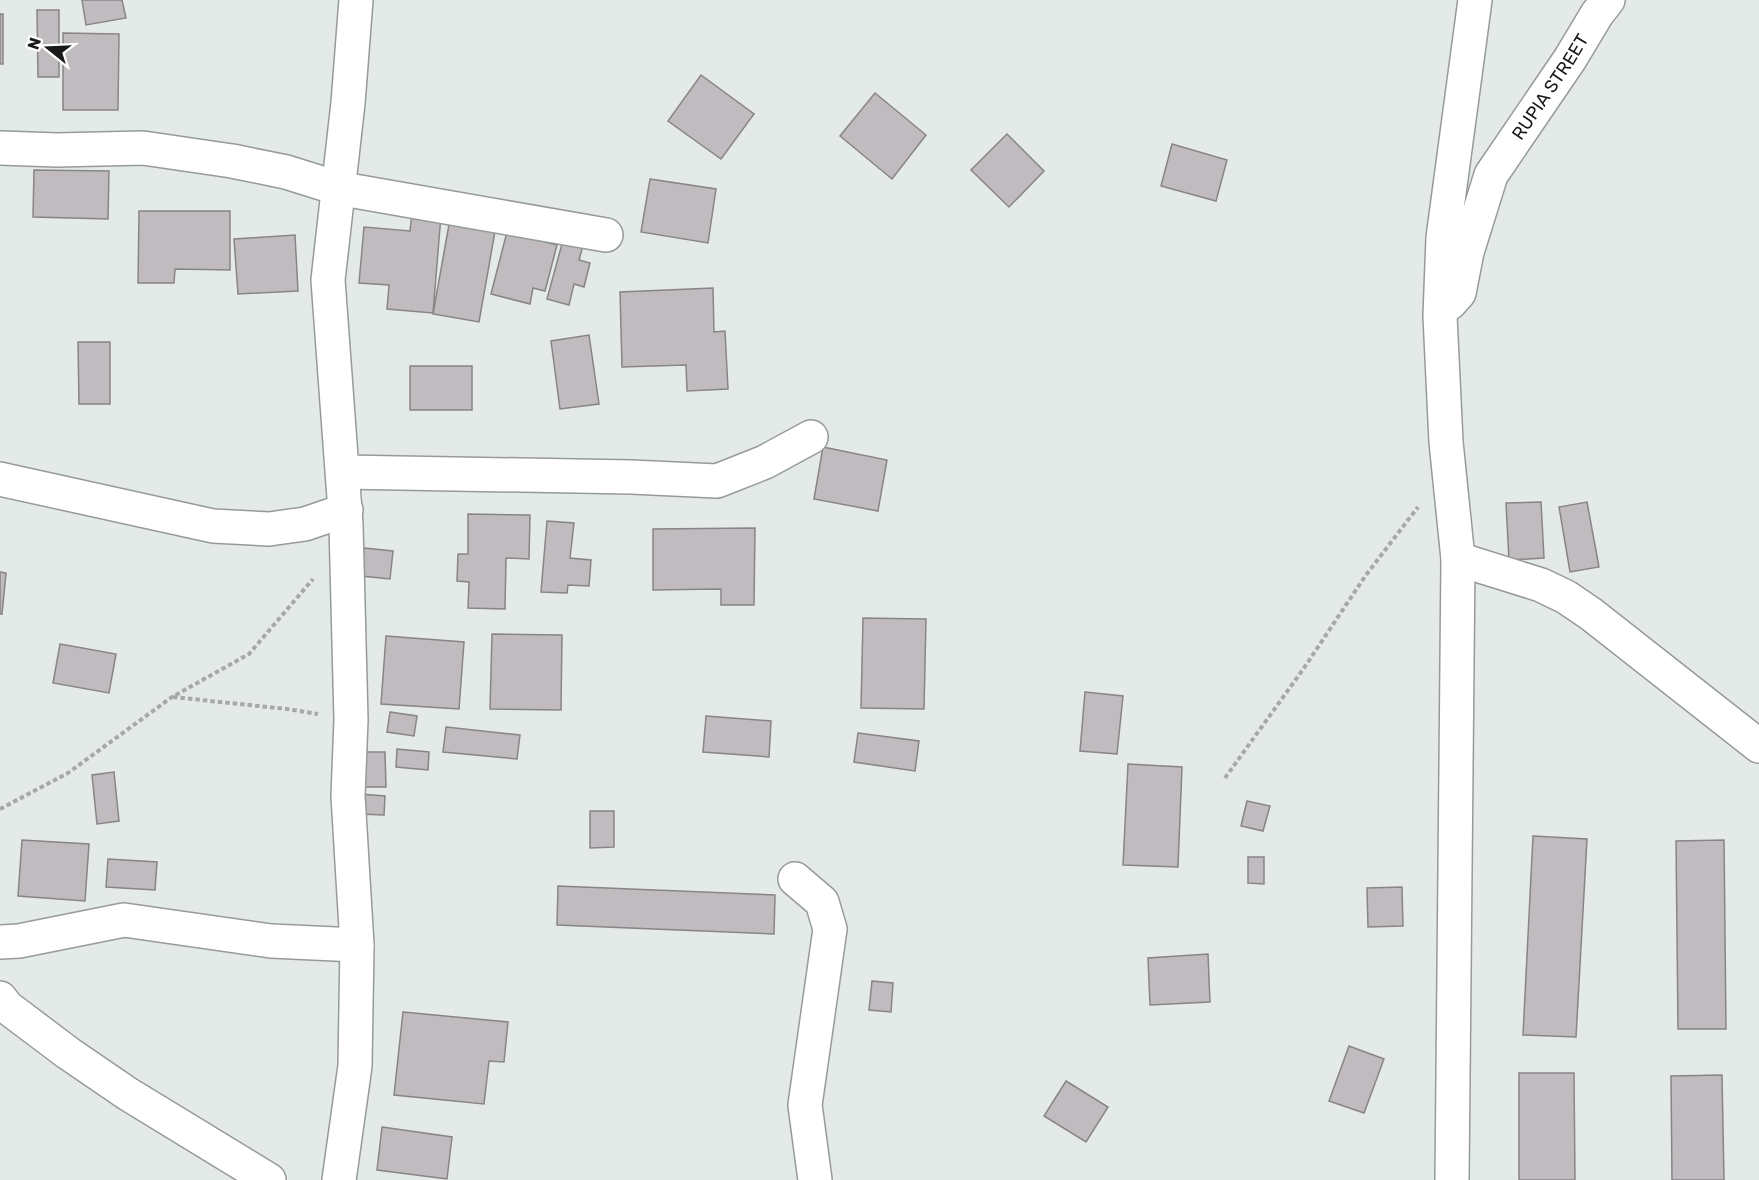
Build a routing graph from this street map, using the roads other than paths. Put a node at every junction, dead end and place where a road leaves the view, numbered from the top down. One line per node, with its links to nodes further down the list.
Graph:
1 (356, 0): 5 (street)
2 (1474, 0): 7 (street)
3 (1608, 0): 7 (street, RUPIA STREET)
4 (0, 148): 5 (street)
5 (337, 189): 6 (street); 9 (street)
6 (606, 235)
7 (1440, 316): 12 (street)
8 (811, 437): 9 (street)
9 (344, 472): 11 (street)
10 (0, 478): 11 (street)
11 (345, 510): 16 (street)
12 (1458, 559): 13 (street); 21 (street)
13 (1759, 746)
14 (795, 879): 20 (street)
15 (0, 942): 16 (street)
16 (357, 945): 19 (street)
17 (0, 998): 18 (street)
18 (269, 1180)
19 (339, 1180)
20 (815, 1180)
21 (1452, 1180)

